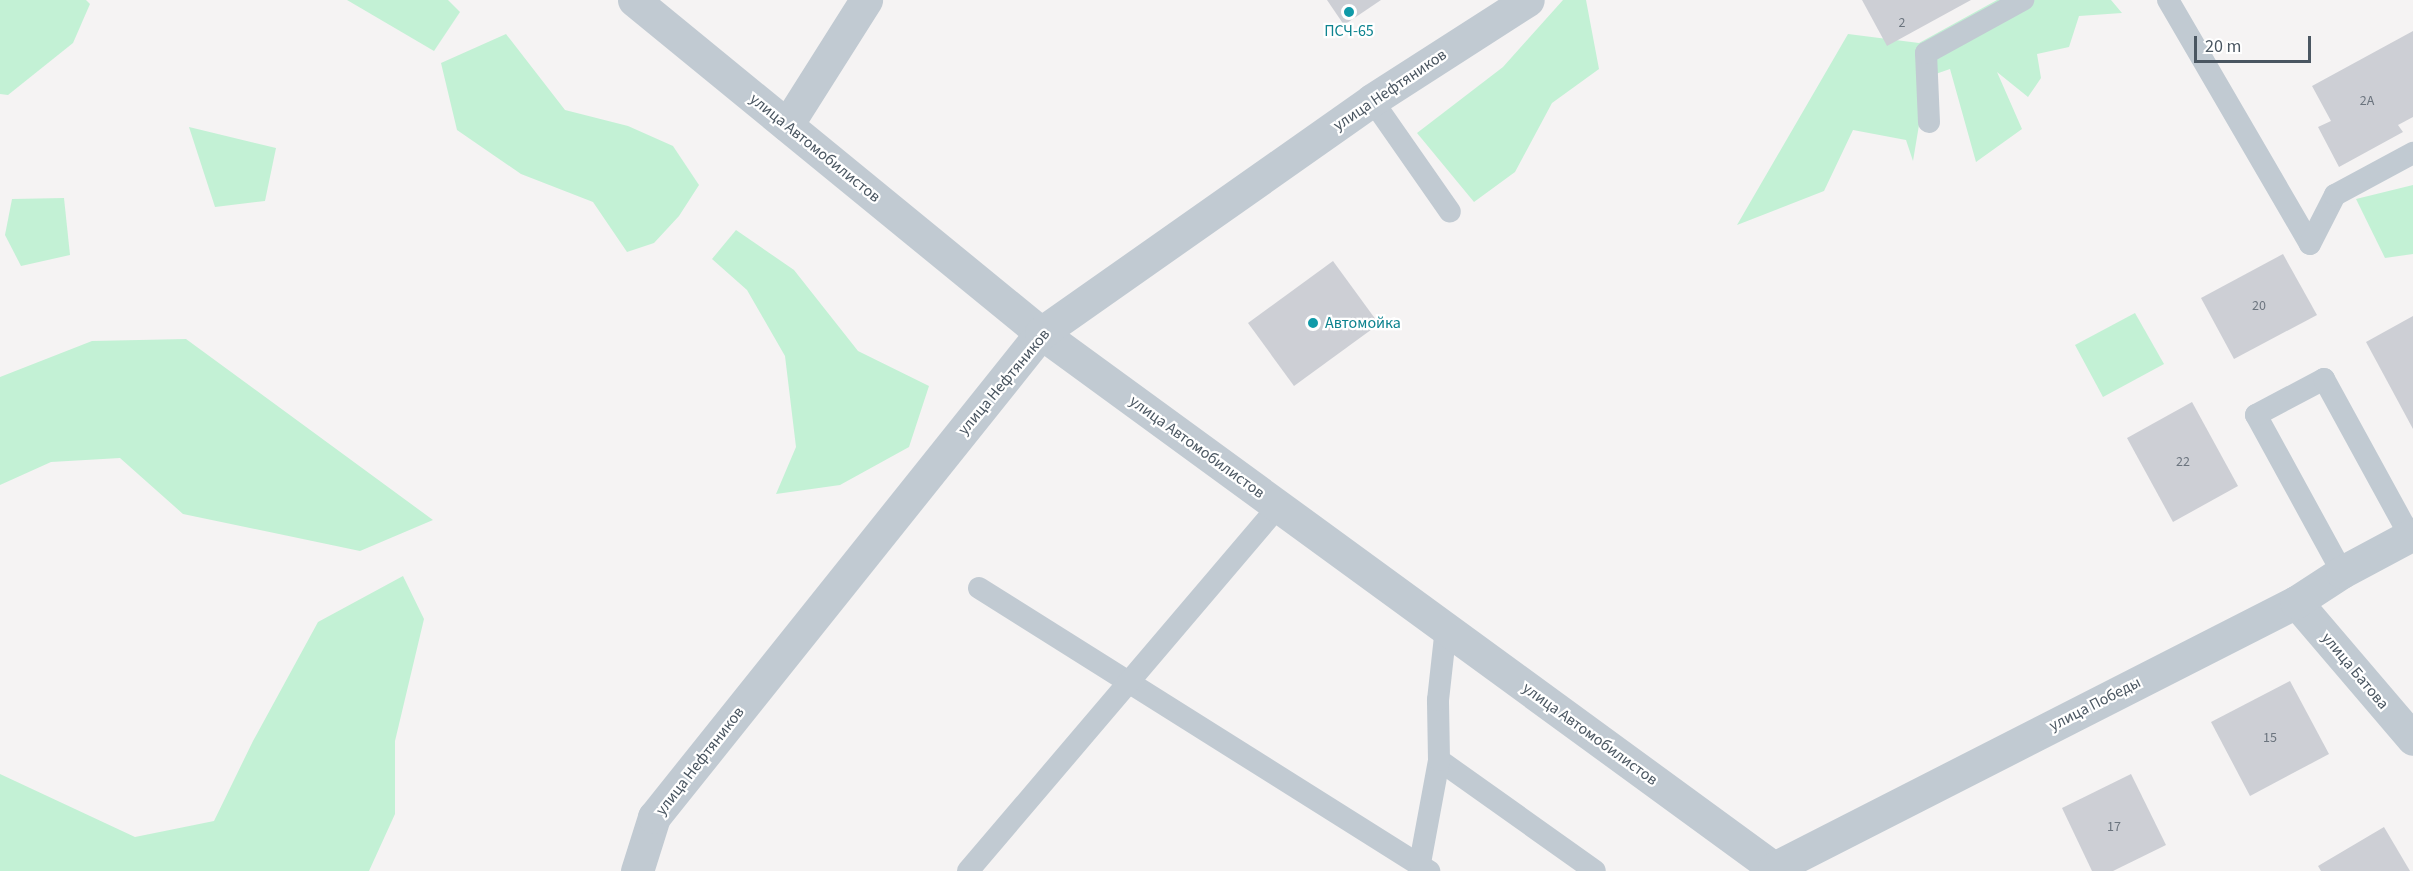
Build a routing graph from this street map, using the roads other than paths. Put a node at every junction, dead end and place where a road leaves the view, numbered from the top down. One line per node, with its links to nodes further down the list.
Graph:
1 (634, 0): 8 (street, улица Автомобилистов)
2 (866, 0): 8 (street)
3 (1528, 0): 6 (street, улица Нефтяников)
4 (2023, 0): 7 (lane)
5 (2168, 0): 9 (lane)
6 (1372, 100): 10 (lane); 11 (street, улица Нефтяников)
7 (1929, 122)
8 (787, 125): 11 (street, улица Автомобилистов)
9 (2413, 153)
10 (1450, 212)
11 (1041, 333): 12 (street, улица Автомобилистов); 23 (street, улица Нефтяников)
12 (1279, 506): 17 (street, улица Автомобилистов); 18 (lane)
13 (2411, 535): 14 (street, улица Победы); 14 (lane)
14 (2342, 572): 16 (street, улица Победы)
15 (979, 588): 18 (lane)
16 (2296, 602): 19 (street, улица Батова); 22 (street, улица Победы)
17 (1446, 628): 20 (lane); 22 (street, улица Автомобилистов)
18 (1129, 682): 21 (lane); 24 (lane)
19 (2413, 739)
20 (1439, 760): 21 (lane); 25 (lane)
21 (1425, 867)
22 (1776, 869)
23 (637, 871)
24 (968, 871)
25 (1595, 871)

